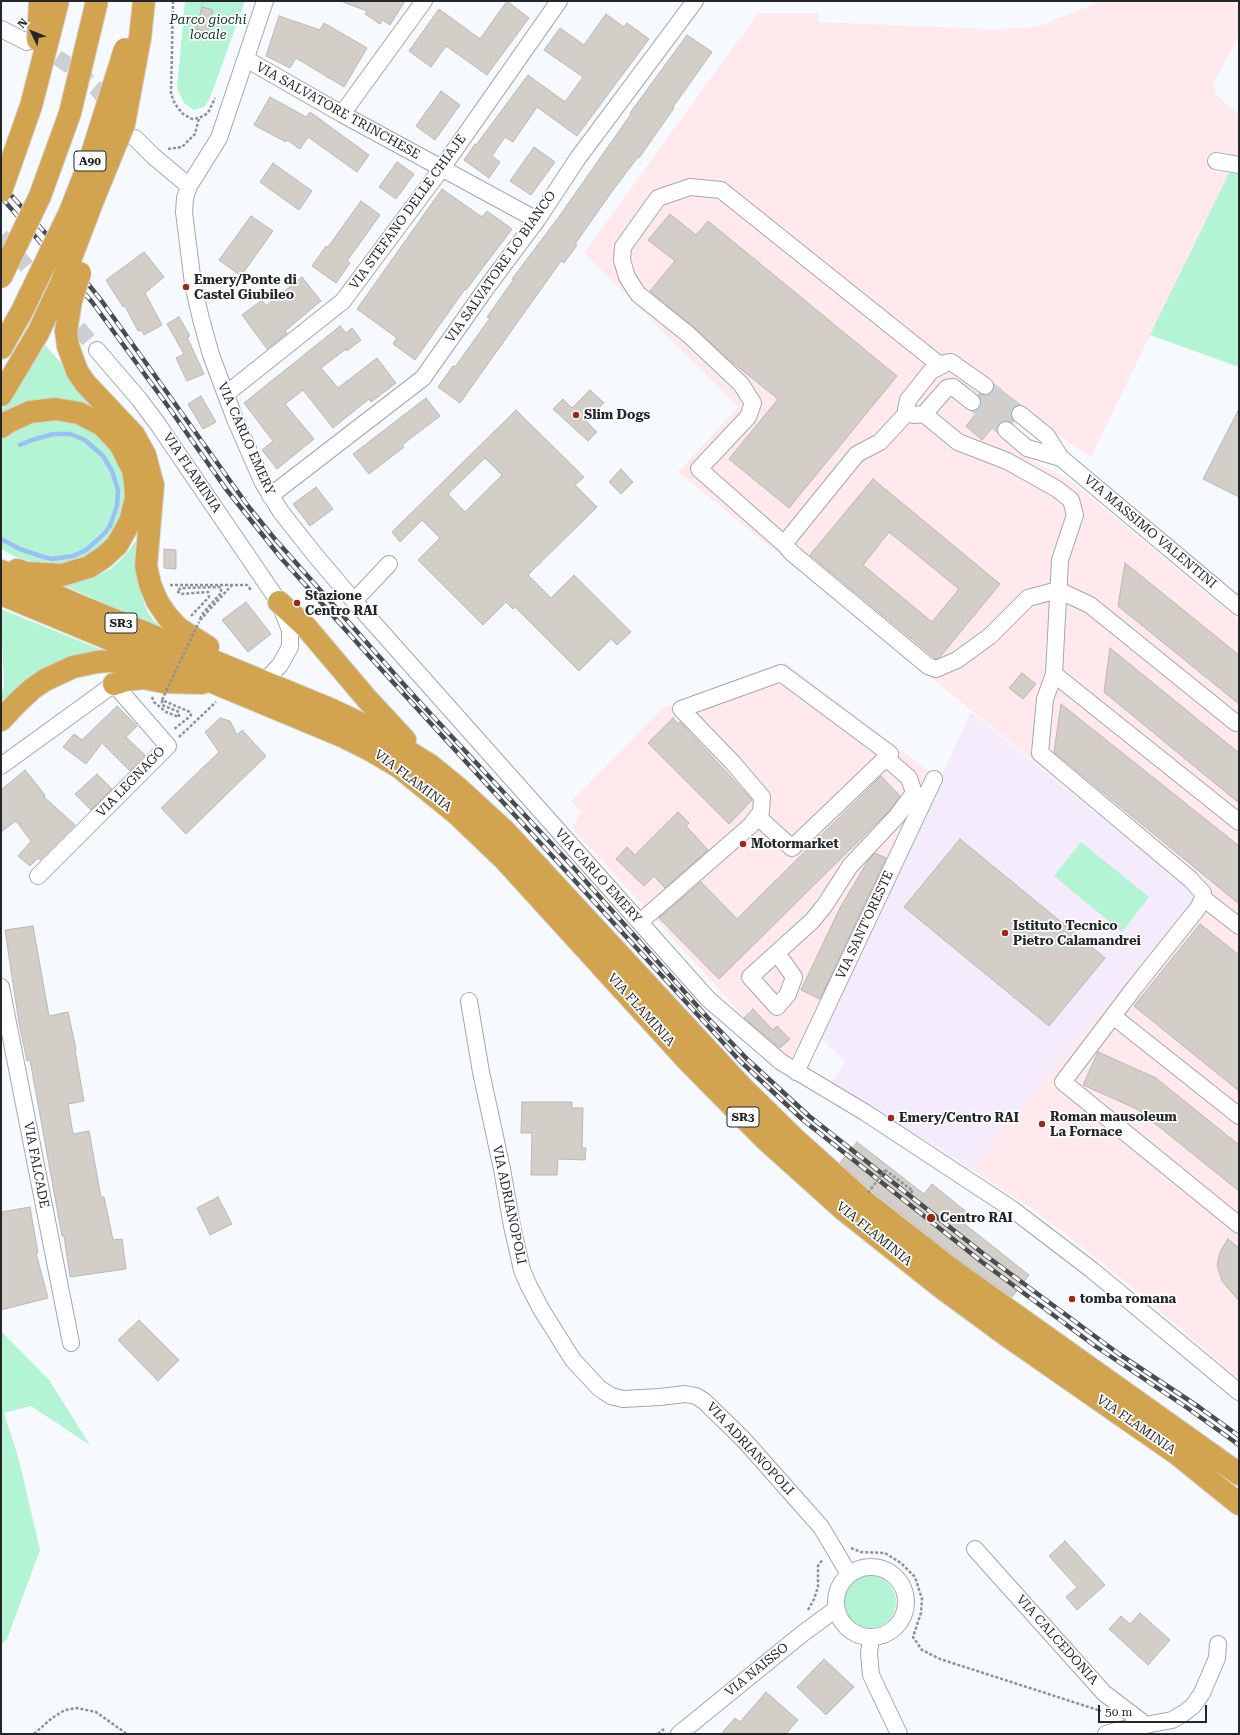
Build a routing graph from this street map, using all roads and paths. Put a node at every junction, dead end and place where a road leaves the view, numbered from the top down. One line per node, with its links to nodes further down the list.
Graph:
1 (40, 1): 14 (highway, bridge)
2 (58, 1): 14 (highway, bridge)
3 (97, 1): 27 (highway, A90, bridge)
4 (135, 1): 28 (highway, A90, bridge)
5 (144, 1): 19 (highway, bridge)
6 (173, 1): 17 (path)
7 (265, 1): 13 (street, VIA CARLO EMERY)
8 (424, 1): 16 (street)
9 (559, 1): 23 (street, VIA STEFANO DELLE CHIAJE)
10 (695, 1): 26 (street, VIA SALVATORE LO BIANCO)
11 (1, 29): 12 (street)
12 (27, 42)
13 (246, 59): 16 (street, VIA SALVATORE TRINCHESE); 25 (street, VIA CARLO EMERY)
14 (36, 89): 24 (highway, bridge)
15 (217, 93): 17 (path)
16 (342, 114): 23 (street, VIA SALVATORE TRINCHESE)
17 (199, 118): 20 (path)
18 (135, 138): 25 (street)
19 (113, 151): 33 (highway, bridge); 58 (highway, bridge)
20 (166, 151)
21 (1216, 161): 22 (street)
22 (1239, 165)
23 (442, 168): 26 (street, VIA SALVATORE TRINCHESE); 32 (street, VIA STEFANO DELLE CHIAJE)
24 (3, 186)
25 (189, 186): 32 (street, VIA CARLO EMERY)
26 (537, 220): 41 (street, VIA SALVATORE LO BIANCO)
27 (1, 277)
28 (1, 348)
29 (97, 350): 52 (street, VIA FLAMINIA)
30 (941, 366): 31 (street); 37 (street); 42 (street)
31 (985, 386)
32 (226, 394): 41 (street, VIA CARLO EMERY)
33 (1, 395)
34 (972, 402): 35 (street)
35 (924, 414): 37 (street); 47 (street)
36 (1020, 414): 40 (street)
37 (905, 415): 42 (street)
38 (1, 427): 43 (highway)
39 (1006, 430): 40 (street)
40 (1061, 458): 53 (street, VIA MASSIMO VALENTINI)
41 (270, 496): 51 (street, VIA CARLO EMERY)
42 (784, 544): 47 (street)
43 (1, 564)
44 (389, 564): 51 (street)
45 (1, 571): 58 (highway, VIA FLAMINIA / SR3)
46 (232, 585): 48 (path); 50 (path); 55 (path)
47 (1058, 590): 57 (street); 64 (street)
48 (172, 592)
49 (1, 594): 56 (highway, VIA FLAMINIA / SR3)
50 (254, 595)
51 (354, 601): 75 (street, VIA CARLO EMERY)
52 (279, 602): 59 (street, VIA FLAMINIA); 68 (highway)
53 (1239, 607)
54 (187, 620): 55 (path)
55 (199, 622): 61 (path, bridge)
56 (180, 669): 58 (highway, VIA FLAMINIA / SR3); 63 (highway)
57 (1054, 674): 72 (street); 74 (street)
58 (229, 682): 59 (highway, VIA FLAMINIA / SR3); 60 (highway); 66 (path); 89 (highway, VIA FLAMINIA / SR3)
59 (264, 682): 68 (highway, VIA FLAMINIA / SR3)
60 (114, 684): 69 (street); 73 (street, VIA LEGNAGO)
61 (162, 700): 62 (path); 65 (path)
62 (166, 712)
63 (1, 720)
64 (1236, 723)
65 (167, 726)
66 (175, 741)
67 (886, 758): 71 (street); 71 (street); 77 (street)
68 (430, 765): 88 (highway, VIA FLAMINIA / SR3)
69 (1, 766)
70 (934, 779): 81 (street, VIA SANT'ORESTE)
71 (758, 817): 75 (street)
72 (1239, 822)
73 (38, 876)
74 (1203, 898): 76 (street); 80 (street)
75 (640, 922): 81 (street, VIA CARLO EMERY)
76 (1239, 926)
77 (777, 953)
78 (1, 987): 86 (street, VIA FALCADE)
79 (469, 1001): 91 (street, VIA ADRIANOPOLI)
80 (1113, 1016): 82 (street); 85 (street)
81 (796, 1072): 87 (street, VIA CARLO EMERY)
82 (1239, 1116)
83 (868, 1193): 84 (path, bridge)
84 (910, 1193)
85 (1239, 1225)
86 (71, 1342)
87 (1239, 1392)
88 (1239, 1474)
89 (1239, 1504)
90 (975, 1549): 98 (street, VIA CALCEDONIA)
91 (834, 1550): 92 (street, VIA ADRIANOPOLI); 94 (path); 97 (path)
92 (849, 1574): 93 (street); 95 (street)
93 (836, 1610): 95 (street); 99 (street, VIA NAISSO)
94 (804, 1613)
95 (871, 1638): 103 (street)
96 (1218, 1644): 98 (street)
97 (1102, 1711)
98 (1146, 1725): 104 (street)
99 (675, 1729): 102 (path)
100 (34, 1734): 101 (path)
101 (127, 1734)
102 (658, 1734)
103 (899, 1734)
104 (1106, 1734)

